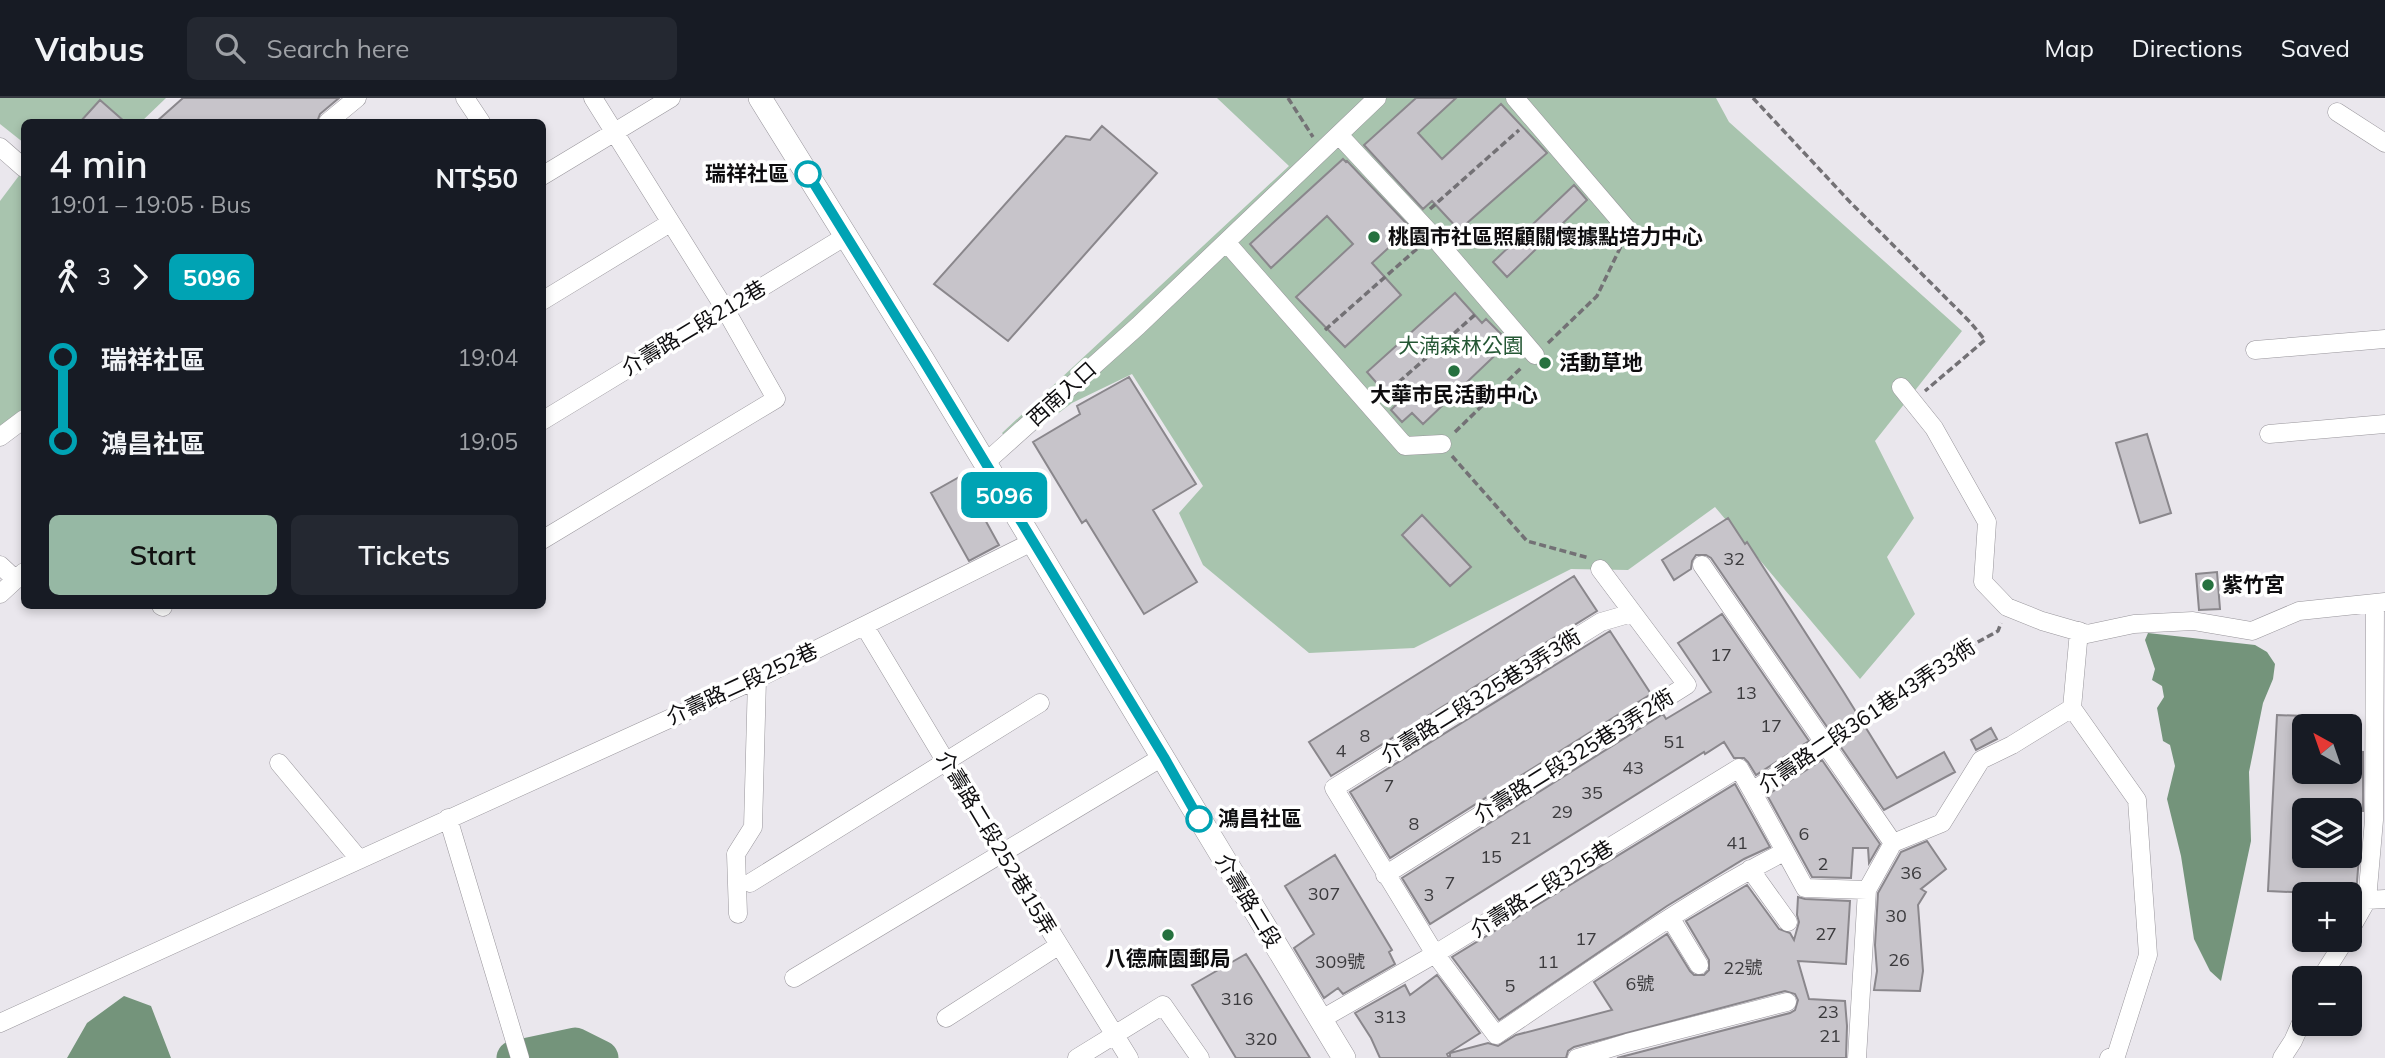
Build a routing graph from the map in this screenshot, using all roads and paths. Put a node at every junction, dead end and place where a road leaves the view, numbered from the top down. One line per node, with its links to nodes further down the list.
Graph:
1 (357, 98): 12 (street)
2 (465, 98): 13 (street)
3 (593, 98): 14 (street)
4 (671, 98): 14 (street)
5 (760, 98): 25 (main road, 介壽路二段)
6 (1288, 98): 18 (path)
7 (1377, 98): 15 (street, 西南入口)
8 (1515, 98): 11 (street)
9 (1753, 98): 35 (path)
10 (2337, 113): 16 (street)
11 (1532, 118): 21 (path); 23 (street)
12 (332, 119)
13 (479, 119)
14 (614, 133): 20 (street); 22 (street)
15 (1339, 135): 18 (street, 西南入口); 21 (street)
16 (2385, 143)
17 (0, 148): 19 (street)
18 (1322, 150): 26 (street, 西南入口)
19 (21, 166)
20 (546, 174)
21 (1418, 219): 24 (street)
22 (670, 223): 27 (street); 29 (street)
23 (1628, 230): 33 (path)
24 (1433, 235): 28 (street); 31 (path)
25 (846, 236): 29 (street, 介壽路二段212巷); 43 (main road, 介壽路二段)
26 (1226, 242): 31 (street); 43 (street, 西南入口)
27 (546, 300)
28 (1489, 302): 33 (street); 36 (path)
29 (724, 309): 37 (street, 介壽路二段212巷); 44 (street)
30 (2385, 339): 32 (street)
31 (1313, 341): 36 (street)
32 (2255, 350)
33 (1535, 355): 42 (path)
34 (1901, 387): 35 (street)
35 (1914, 402): 52 (street)
36 (1371, 407): 42 (street)
37 (546, 419)
38 (21, 421): 41 (street)
39 (2385, 424): 40 (street)
40 (2269, 434)
41 (0, 437)
42 (1442, 444): 48 (path)
43 (985, 463): 45 (main road, 介壽路二段)
44 (546, 538)
45 (1032, 542): 54 (street, 介壽路二段252巷); 60 (main road, 介壽路二段)
46 (0, 565): 49 (street)
47 (1702, 565): 59 (street)
48 (1600, 569): 53 (street)
49 (20, 575): 50 (street)
50 (0, 594)
51 (2380, 602): 55 (street); 73 (street)
52 (2007, 607): 55 (street); 59 (path, 介壽路二段361巷43弄33衖)
53 (1632, 613): 70 (street, 介壽路二段325巷3弄2衖); 70 (street, 介壽路二段325巷3弄3衖)
54 (865, 627): 56 (street, 介壽路二段252巷); 61 (street, 介壽路二段252巷15弄)
55 (2079, 631): 58 (street)
56 (757, 679): 64 (street, 介壽路二段252巷); 74 (street)
57 (1040, 703): 61 (street)
58 (2072, 708): 65 (street); 96 (street)
59 (1825, 744): 63 (street, 介壽路二段361巷43弄33衖); 65 (street)
60 (1164, 757): 67 (street); 84 (main road, 介壽路二段)
61 (946, 762): 67 (street, 介壽路二段252巷15弄); 71 (street)
62 (279, 763): 68 (street)
63 (1752, 791): 66 (street, 介壽路二段361巷43弄33衖); 79 (street, 介壽路二段325巷)
64 (448, 818): 68 (street, 介壽路二段252巷); 89 (street)
65 (1893, 843): 72 (street)
66 (1784, 852): 69 (street); 72 (street, 介壽路二段361巷43弄33衖)
67 (1001, 853): 78 (street, 介壽路二段252巷15弄); 81 (street)
68 (359, 859): 85 (street, 介壽路二段252巷)
69 (1750, 869): 76 (street); 77 (street)
70 (1385, 875): 79 (street)
71 (750, 883)
72 (1867, 890): 95 (street)
73 (2376, 899): 75 (street)
74 (738, 914)
75 (2362, 916)
76 (1671, 919): 79 (street); 80 (street)
77 (1787, 922)
78 (1058, 946): 83 (street); 86 (street, 介壽路二段252巷15弄)
79 (1435, 954): 84 (street, 介壽路二段325巷)
80 (1699, 965)
81 (794, 978)
82 (1787, 1002): 88 (street)
83 (946, 1018)
84 (1320, 1020): 93 (main road, 介壽路二段)
85 (0, 1023)
86 (1114, 1035): 90 (street); 91 (street, 介壽路二段252巷15弄); 92 (street)
87 (2295, 1036): 97 (street)
88 (1629, 1050): 94 (street)
89 (520, 1058)
90 (1077, 1058)
91 (1129, 1058)
92 (1200, 1058)
93 (1344, 1058)
94 (1577, 1058)
95 (1857, 1058)
96 (2109, 1058)
97 (2282, 1058)

